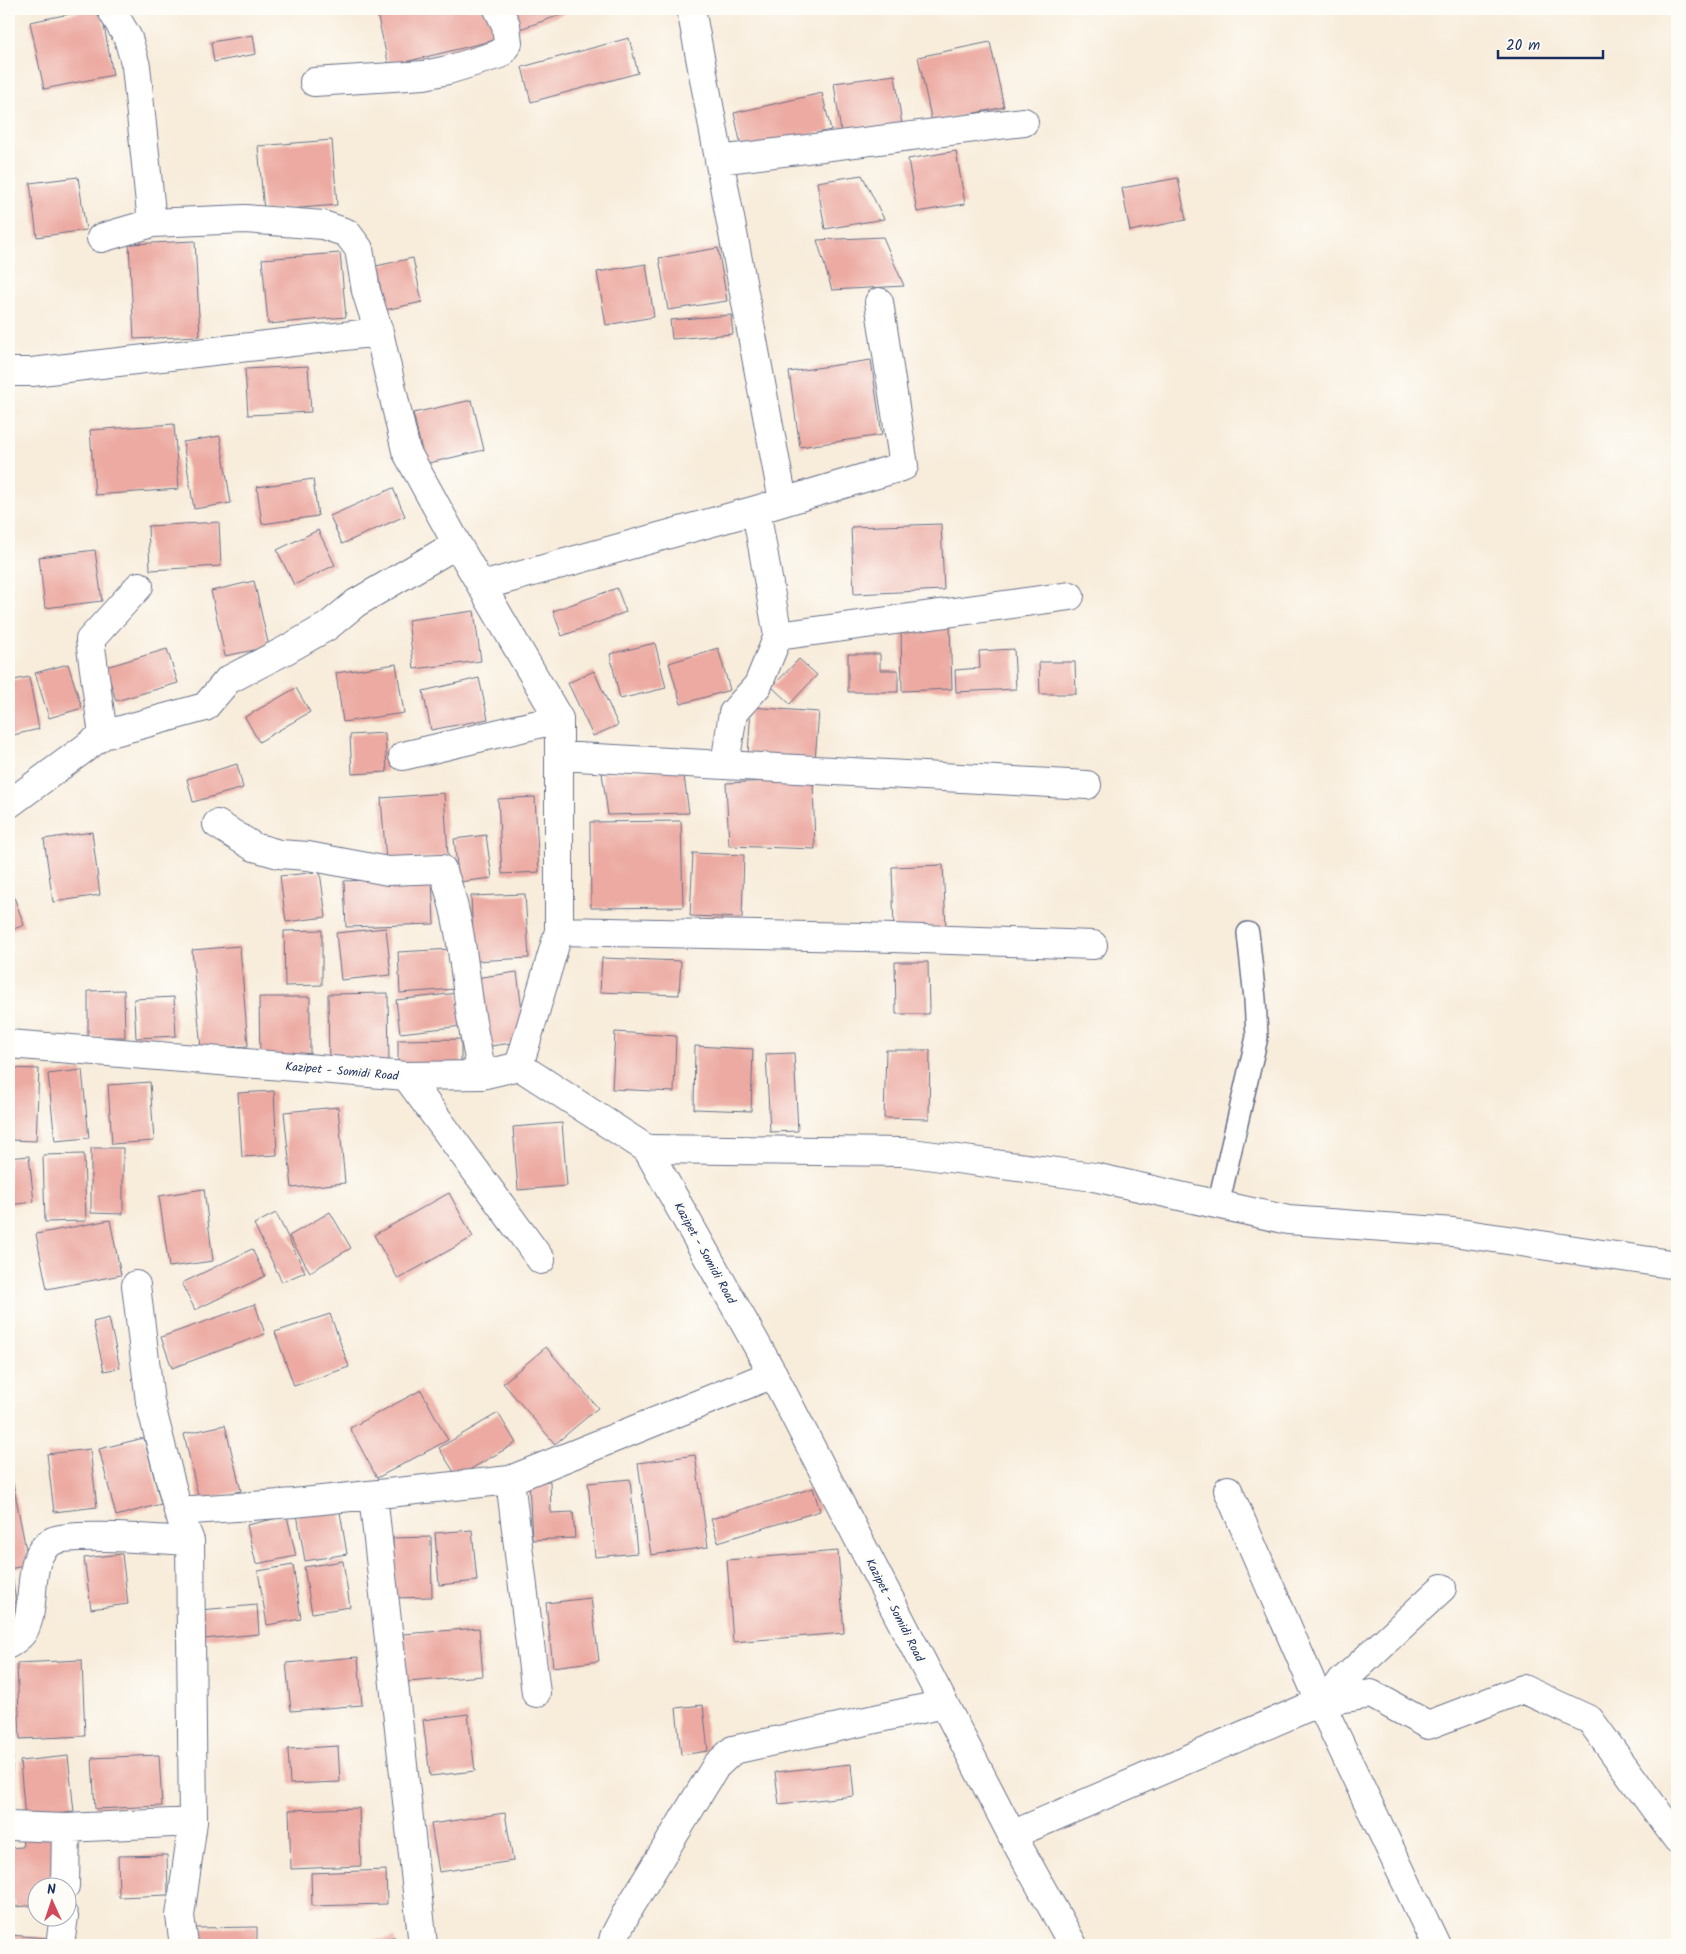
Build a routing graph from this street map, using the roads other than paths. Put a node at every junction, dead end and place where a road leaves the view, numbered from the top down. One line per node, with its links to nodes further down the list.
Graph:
1 (111, 9): 7 (street)
2 (498, 9): 4 (street)
3 (694, 9): 6 (street)
4 (314, 82)
5 (1024, 122): 6 (street)
6 (719, 160): 12 (street)
7 (152, 222): 8 (street); 10 (street)
8 (101, 238)
9 (879, 302): 12 (street)
10 (379, 332): 11 (street); 14 (street)
11 (9, 372)
12 (783, 501): 13 (street)
13 (756, 510): 16 (street); 18 (street)
14 (457, 544): 16 (street); 20 (street)
15 (139, 586): 20 (street)
16 (482, 586): 19 (street)
17 (1070, 596): 18 (street)
18 (778, 636): 23 (street)
19 (559, 719): 21 (street); 22 (street)
20 (103, 735): 25 (street)
21 (403, 756)
22 (559, 756): 23 (street); 27 (street)
23 (725, 764): 24 (street)
24 (1087, 785)
25 (9, 804)
26 (217, 824): 32 (street)
27 (559, 932): 29 (street); 31 (street)
28 (1248, 933): 35 (lane)
29 (1094, 946)
30 (9, 1044): 33 (street, Kazipet - Somidi Road)
31 (519, 1066): 32 (street, Kazipet - Somidi Road); 34 (street, Kazipet - Somidi Road)
32 (482, 1075): 33 (street, Kazipet - Somidi Road)
33 (406, 1076): 36 (street)
34 (647, 1149): 35 (street); 39 (street, Kazipet - Somidi Road)
35 (1218, 1204): 37 (street)
36 (541, 1260)
37 (1677, 1265)
38 (136, 1285): 43 (street)
39 (773, 1374): 40 (street); 49 (street, Kazipet - Somidi Road)
40 (510, 1480): 42 (street); 47 (street)
41 (1228, 1490): 48 (street)
42 (373, 1495): 43 (street); 59 (street)
43 (178, 1511): 44 (street)
44 (190, 1541): 46 (street); 50 (street)
45 (1442, 1588): 48 (street)
46 (9, 1644)
47 (536, 1693)
48 (1320, 1702): 53 (street); 54 (street); 62 (street)
49 (944, 1704): 53 (street, Kazipet - Somidi Road); 60 (street)
50 (192, 1822): 52 (street); 58 (street)
51 (9, 1826): 52 (street)
52 (66, 1828): 55 (street)
53 (1012, 1835): 61 (street, Kazipet - Somidi Road)
54 (1677, 1839)
55 (64, 1876)
56 (63, 1926): 57 (street)
57 (60, 1945)
58 (184, 1945)
59 (423, 1945)
60 (612, 1945)
61 (1073, 1945)
62 (1436, 1945)

